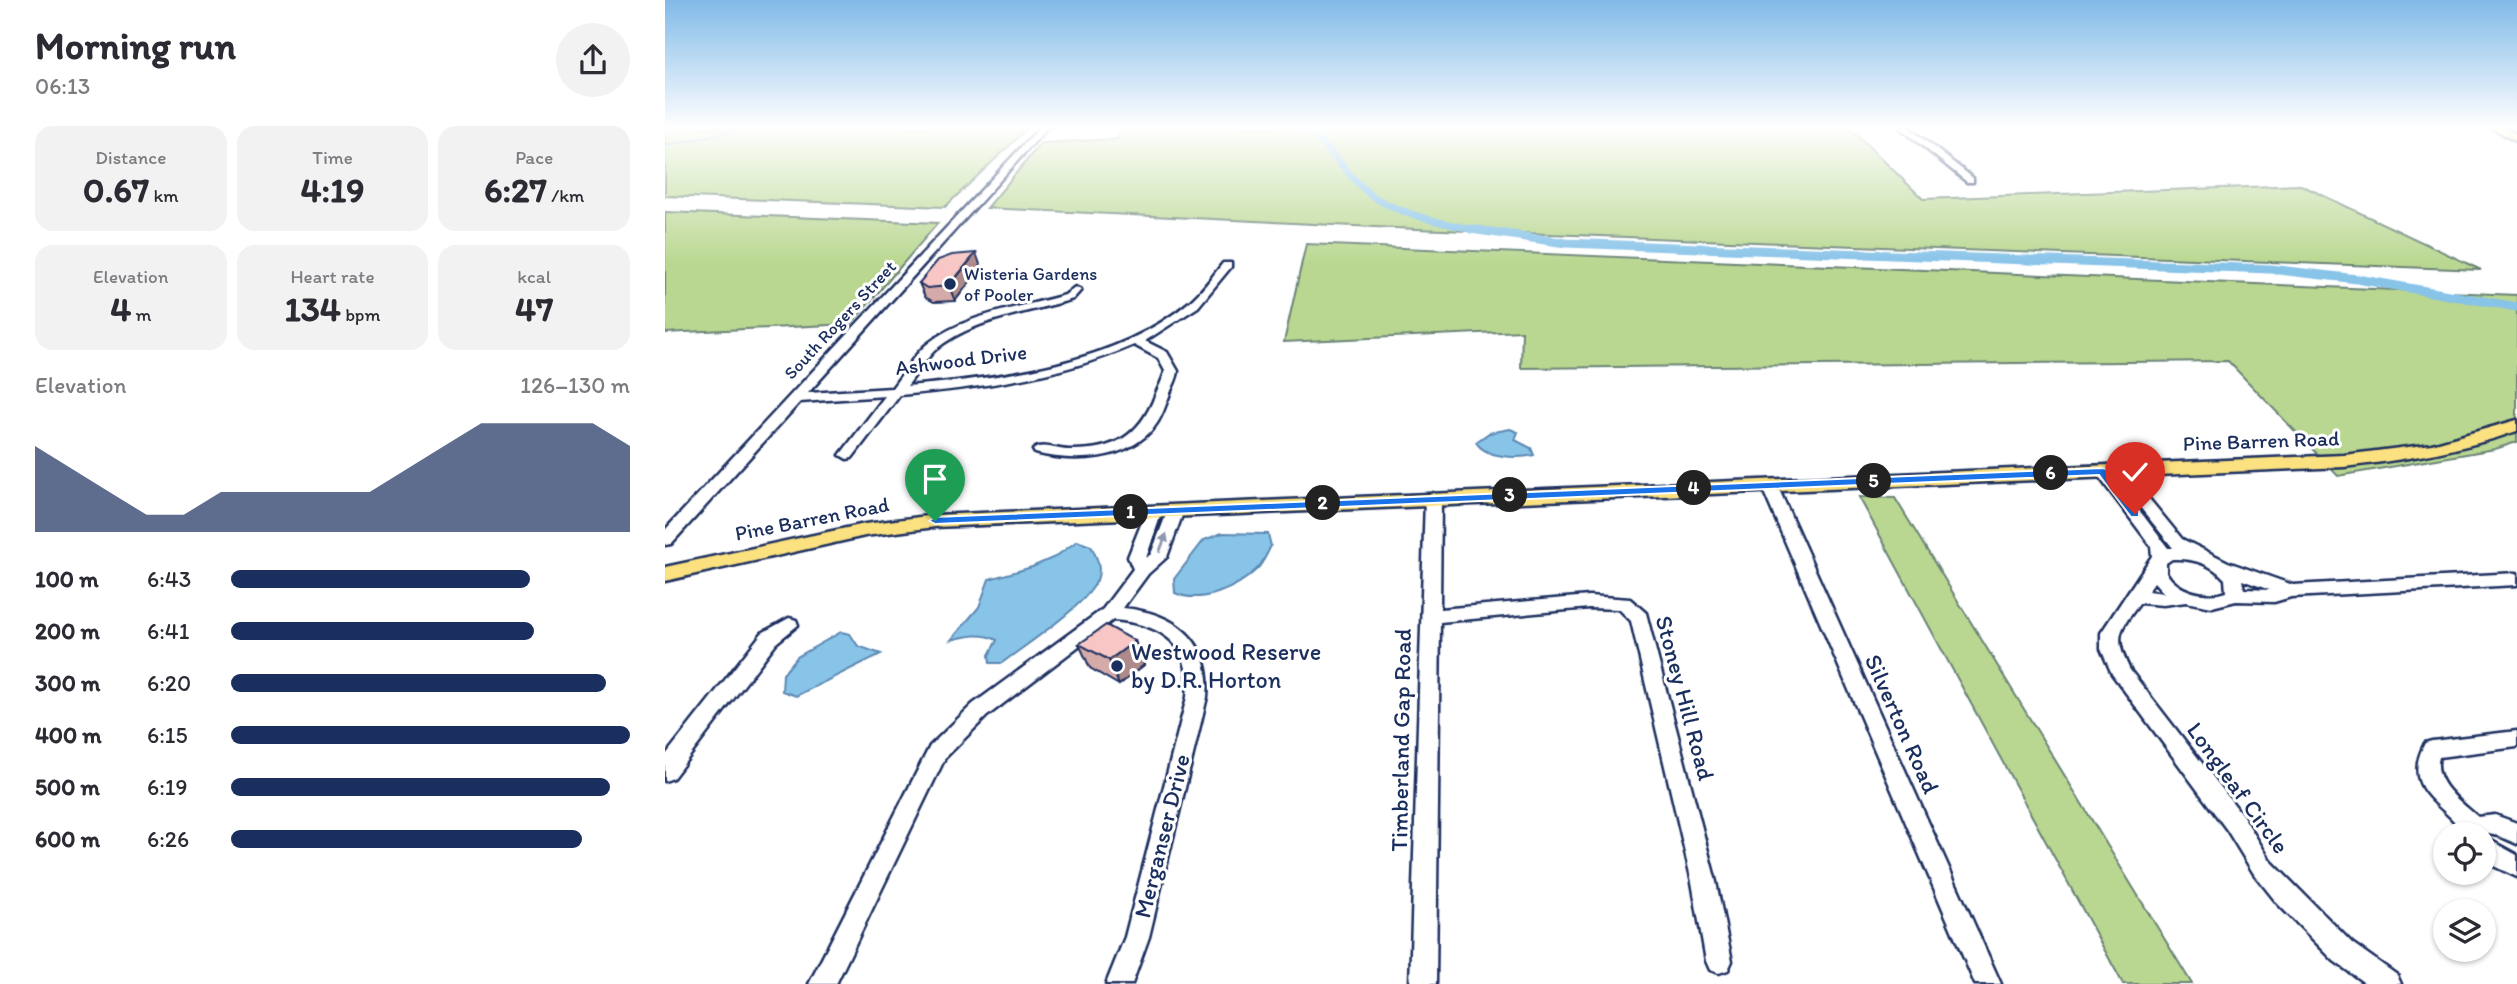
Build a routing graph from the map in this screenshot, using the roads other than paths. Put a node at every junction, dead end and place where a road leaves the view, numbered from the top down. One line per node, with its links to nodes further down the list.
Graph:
1 (1001, 173): 8 (street, South Rogers Street)
2 (1961, 173): 3 (street)
3 (1970, 180)
4 (1227, 265): 6 (street, Ashwood Drive)
5 (1075, 290): 7 (street)
6 (1133, 340): 7 (street, Ashwood Drive); 10 (street)
7 (899, 389): 8 (street, Ashwood Drive); 11 (street)
8 (793, 398): 17 (street, South Rogers Street)
9 (2517, 425): 12 (main road, Pine Barren Road)
10 (1040, 450)
11 (847, 455)
12 (2110, 471): 13 (main road, Pine Barren Road); 18 (street); 19 (street)
13 (1769, 485): 14 (main road, Pine Barren Road); 42 (street, Silverton Road)
14 (1433, 498): 15 (main road, Pine Barren Road); 29 (street, Timberland Gap Road)
15 (1176, 510): 16 (main road, Pine Barren Road); 21 (street, one-way to 15)
16 (1154, 511): 21 (street); 22 (main road, Pine Barren Road)
17 (665, 540)
18 (2199, 556): 19 (street); 20 (street)
19 (2158, 561): 26 (street, Longleaf Circle); 27 (street)
20 (2218, 564): 24 (street); 25 (street)
21 (1142, 570): 28 (street)
22 (665, 574)
23 (2517, 579): 24 (street)
24 (2291, 591): 25 (street)
25 (2234, 595): 27 (street)
26 (2136, 596): 27 (street); 43 (street, Longleaf Circle)
27 (2186, 596)
28 (1109, 613): 39 (street); 40 (street, Merganser Drive)
29 (1430, 616): 38 (street, Stoney Hill Road); 41 (street, Timberland Gap Road)
30 (789, 625): 32 (street)
31 (2517, 739): 33 (street)
32 (665, 772)
33 (2466, 822)
34 (2496, 826): 35 (street)
35 (2517, 834)
36 (2496, 857): 37 (street)
37 (2517, 866)
38 (1719, 961)
39 (822, 984)
40 (1119, 984)
41 (1423, 984)
42 (1988, 984)
43 (2388, 984)

